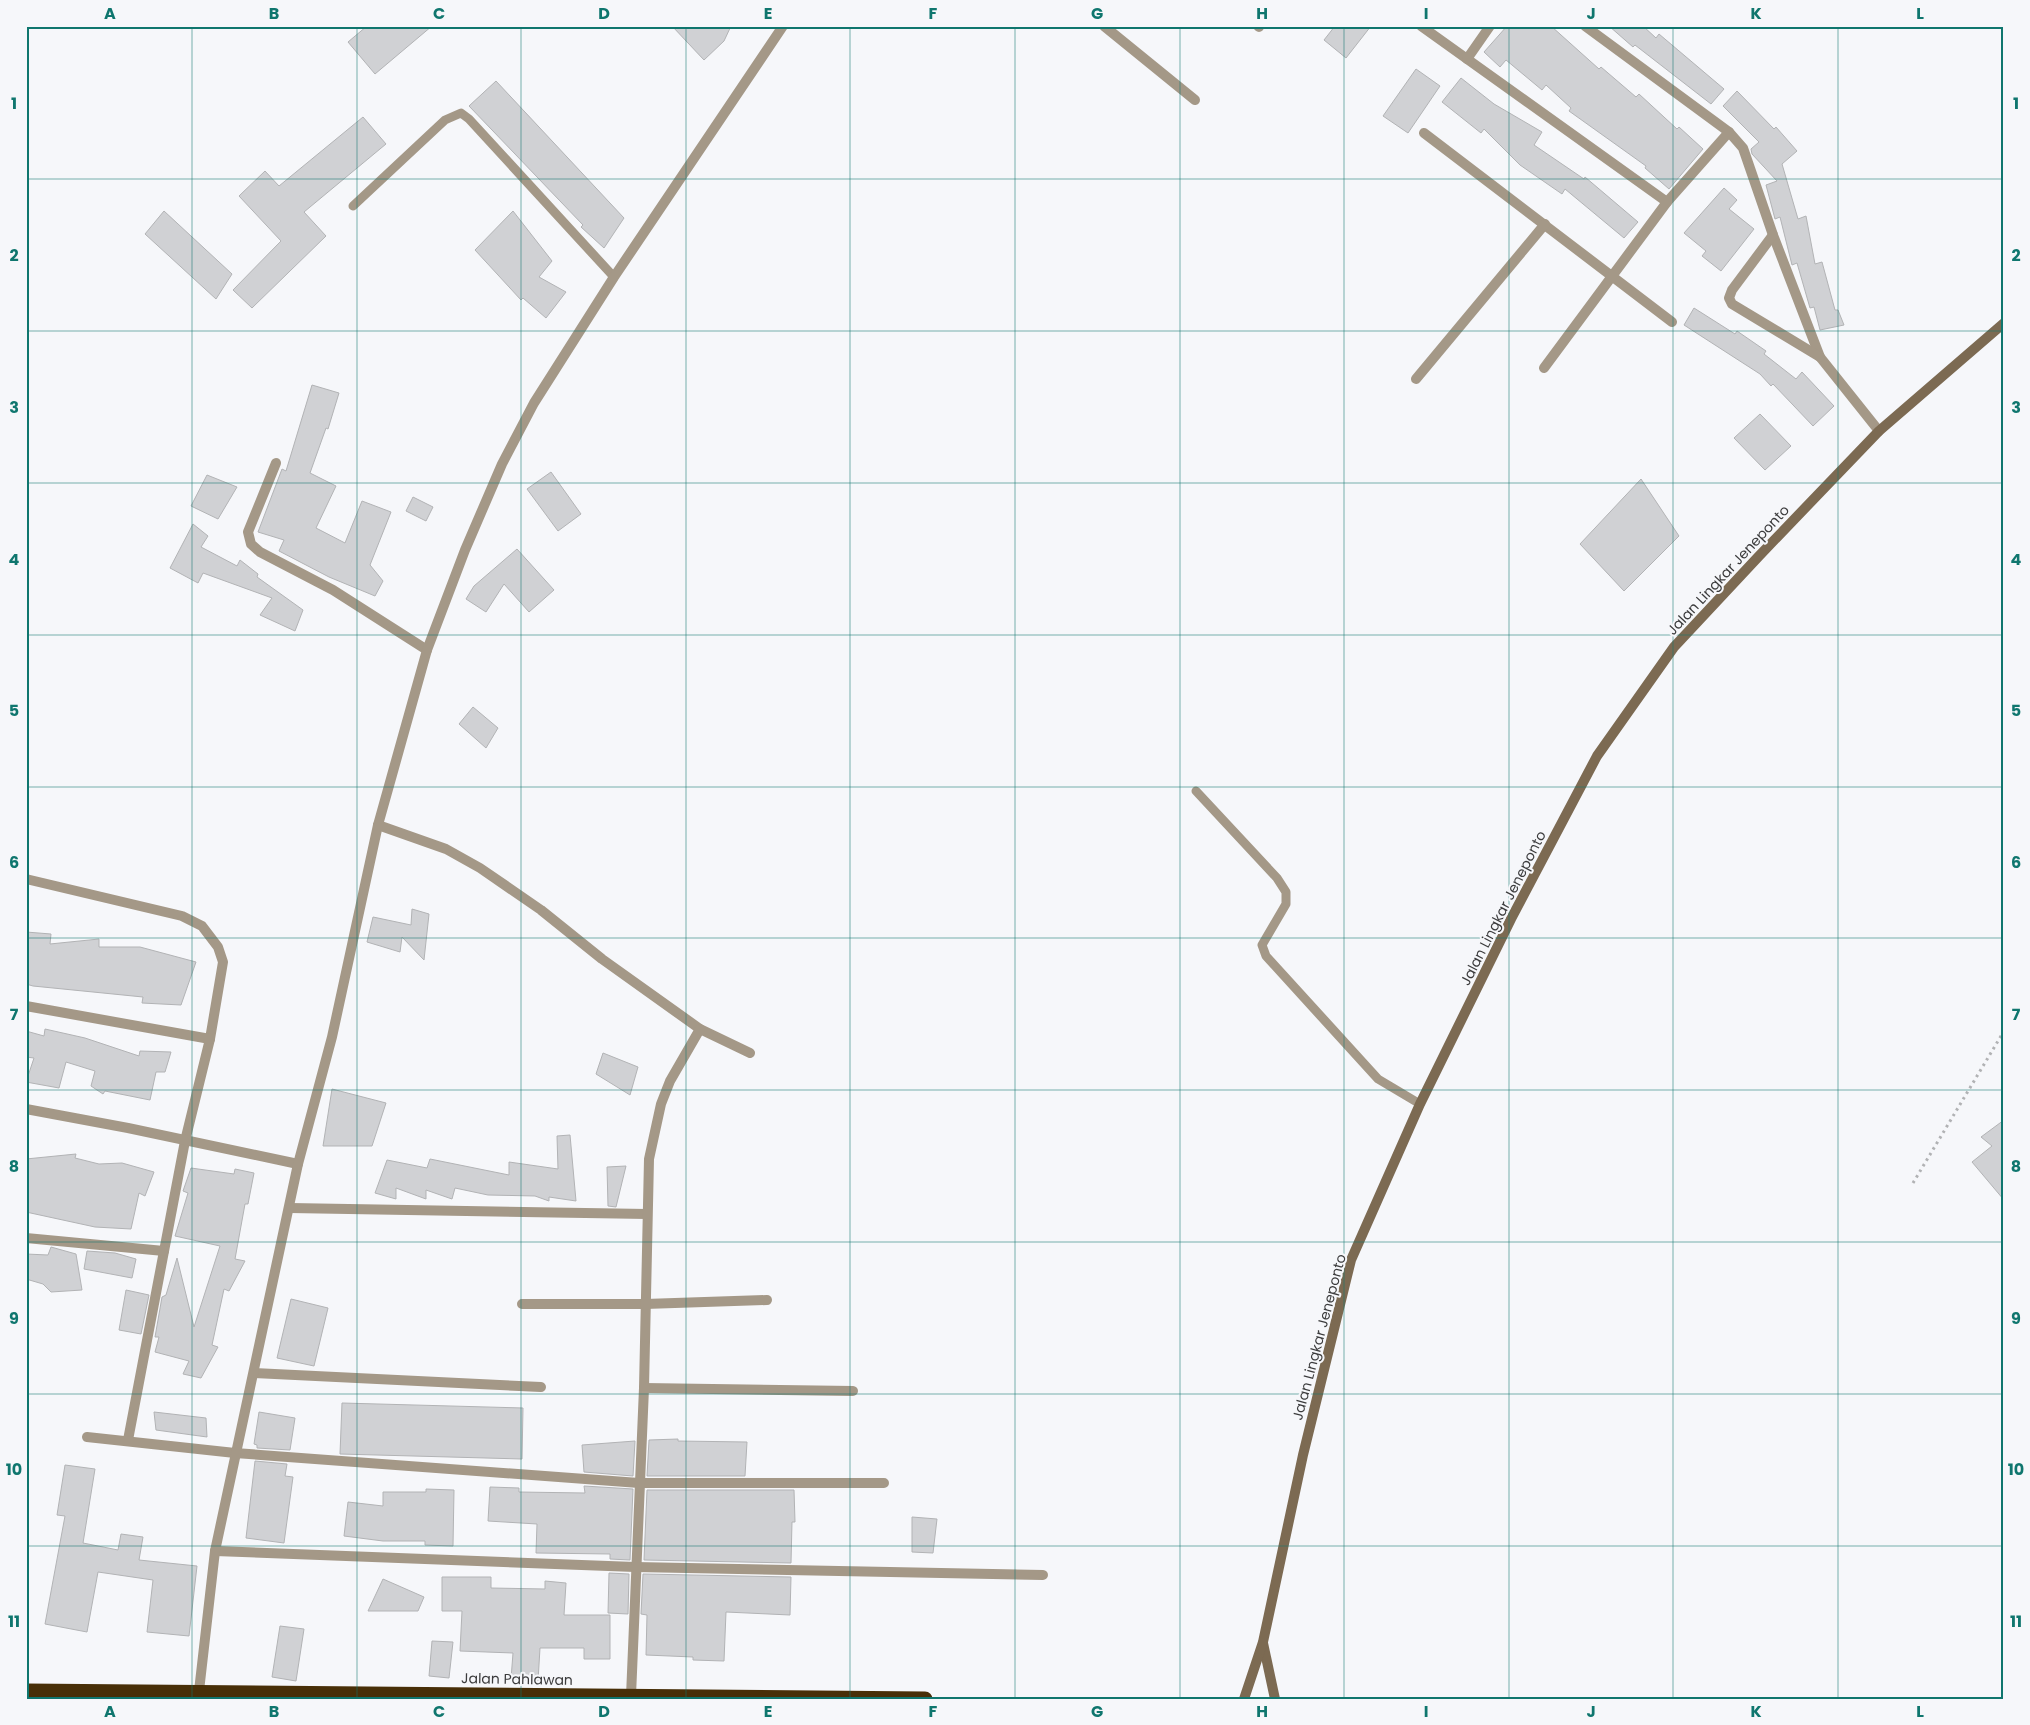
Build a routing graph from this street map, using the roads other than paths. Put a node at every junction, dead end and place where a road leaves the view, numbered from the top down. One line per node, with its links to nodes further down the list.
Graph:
1 (783, 26): 15 (street)
2 (1104, 26): 7 (street)
3 (1422, 26): 6 (street)
4 (1490, 26): 6 (street)
5 (1585, 26): 8 (street)
6 (1467, 59): 10 (street)
7 (1196, 100)
8 (1729, 132): 10 (street); 13 (street)
9 (1424, 133): 12 (street)
10 (1667, 202): 14 (street)
11 (353, 206): 15 (lane)
12 (1545, 224): 14 (street); 20 (street)
13 (1773, 235): 18 (street); 18 (street)
14 (1614, 276): 16 (street); 19 (street)
15 (614, 277): 23 (street)
16 (1672, 322)
17 (2004, 323): 21 (main road, Jalan Lingkar Jeneponto)
18 (1820, 357): 21 (street)
19 (1544, 368)
20 (1416, 379)
21 (1879, 431): 31 (main road, Jalan Lingkar Jeneponto)
22 (276, 463): 23 (street)
23 (427, 650): 25 (street)
24 (1196, 790): 31 (lane)
25 (378, 825): 28 (street); 34 (street)
26 (26, 879): 29 (street)
27 (26, 1006): 29 (street)
28 (700, 1029): 30 (street); 36 (street)
29 (210, 1039): 33 (street)
30 (750, 1053)
31 (1420, 1104): 54 (main road, Jalan Lingkar Jeneponto)
32 (26, 1108): 33 (street)
33 (185, 1141): 34 (street); 38 (street)
34 (298, 1164): 35 (street)
35 (290, 1208): 36 (street); 42 (street)
36 (647, 1214): 41 (street)
37 (26, 1238): 38 (street)
38 (164, 1251): 47 (street)
39 (767, 1300): 41 (street)
40 (522, 1304): 41 (street)
41 (645, 1304): 44 (street)
42 (254, 1372): 43 (street); 48 (street)
43 (541, 1387)
44 (644, 1388): 45 (street); 49 (street)
45 (853, 1391)
46 (87, 1436): 47 (street)
47 (128, 1440): 48 (street)
48 (235, 1453): 49 (street); 51 (street)
49 (638, 1483): 50 (street); 52 (street)
50 (884, 1483)
51 (216, 1550): 52 (street); 56 (street)
52 (635, 1567): 53 (street); 57 (street)
53 (1043, 1575)
54 (1263, 1642): 59 (main road, Jalan Lingkar Jeneponto); 60 (main road, Jalan Lingkar Jeneponto)
55 (26, 1691): 56 (highway, Jalan Pahlawan)
56 (199, 1692): 57 (highway, Jalan Pahlawan)
57 (631, 1696): 58 (highway, Jalan Pahlawan)
58 (925, 1699)
59 (1244, 1699)
60 (1275, 1699)

